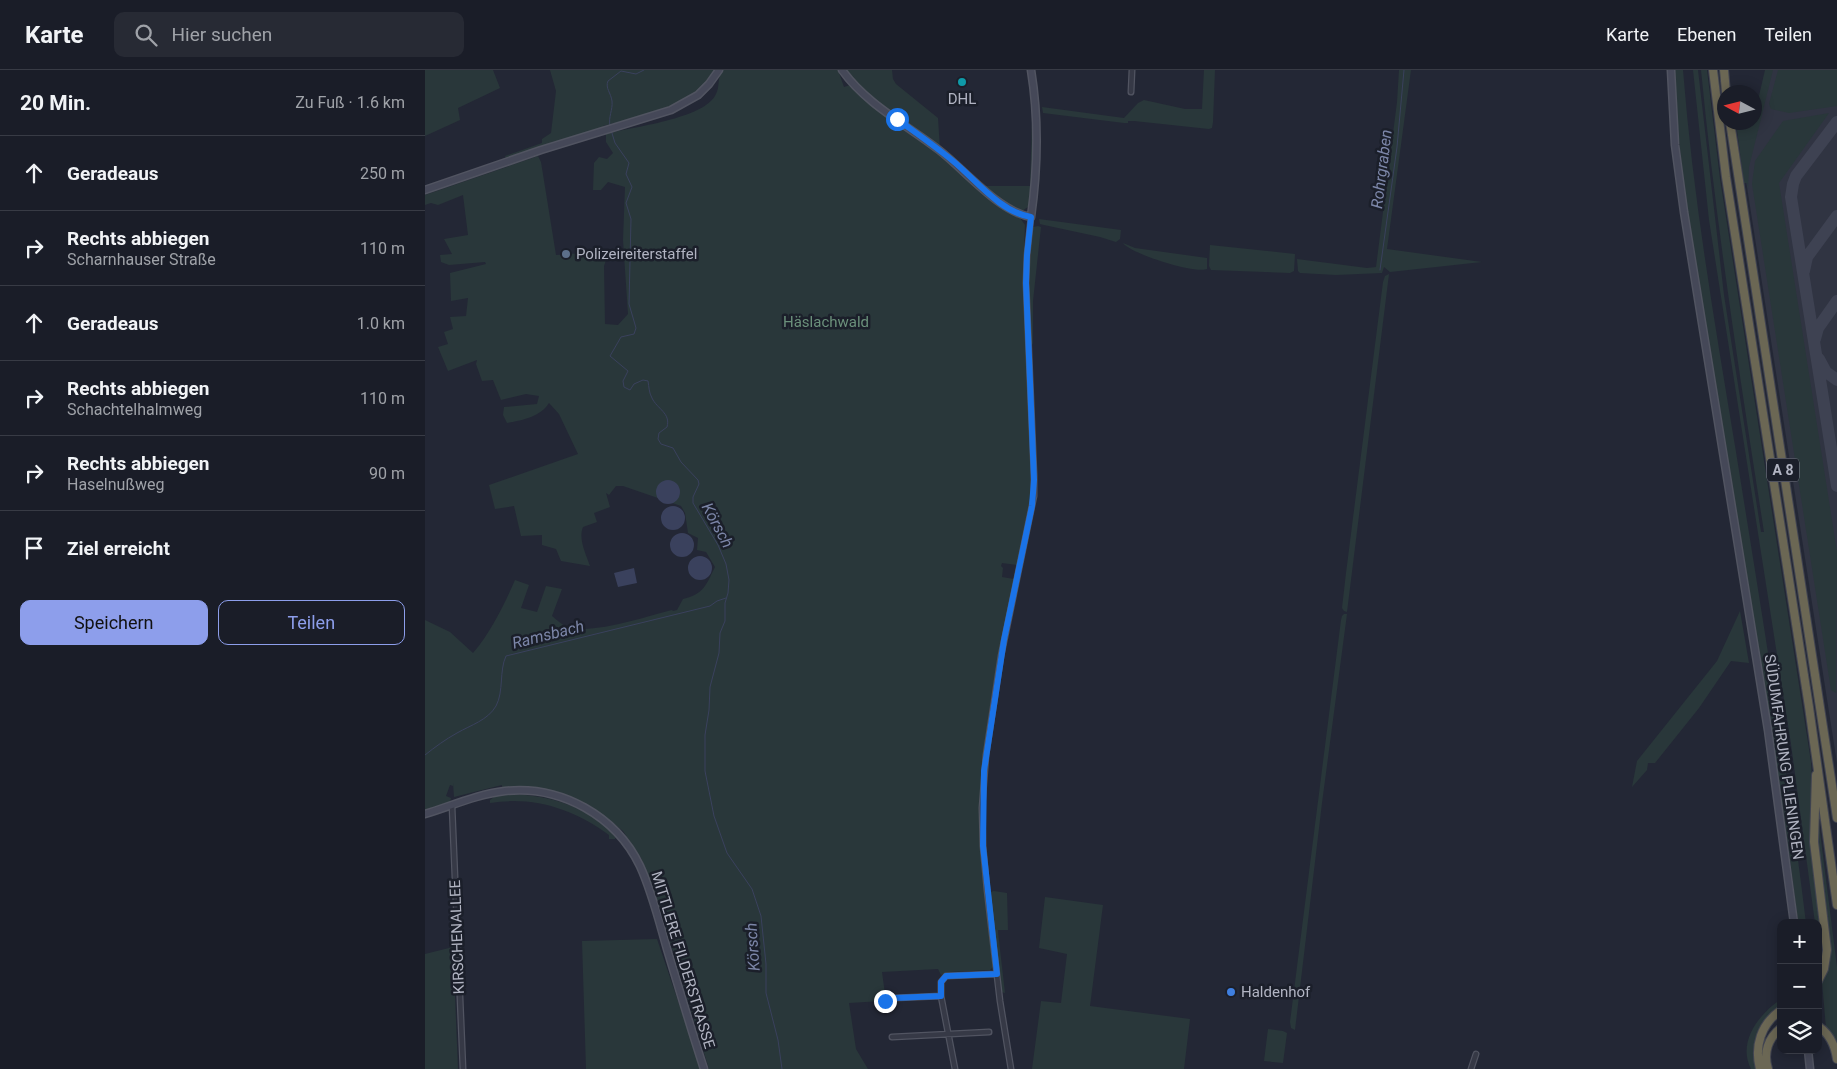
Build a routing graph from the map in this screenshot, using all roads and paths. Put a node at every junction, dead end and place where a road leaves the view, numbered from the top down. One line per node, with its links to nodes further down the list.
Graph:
1 (719, 70): 11 (main road)
2 (842, 70): 12 (main road)
3 (1031, 70): 12 (main road)
4 (1131, 70): 9 (street)
5 (1671, 70): 18 (main road, SÜDUMFAHRUNG PLIENINGEN)
6 (1713, 70): 13 (highway, A 8)
7 (1724, 70): 8 (highway)
8 (1725, 85)
9 (1131, 92)
10 (1731, 130): 16 (highway, A 8)
11 (425, 190)
12 (1031, 217): 20 (street)
13 (1817, 763): 17 (highway, A 8); 19 (highway)
14 (452, 806): 15 (main road, MITTLERE FILDERSTRASSE); 32 (street, KIRSCHENALLEE); 33 (main road, MITTLERE FILDERSTRASSE)
15 (425, 814)
16 (1837, 818)
17 (1837, 905)
18 (1794, 919)
19 (1822, 972)
20 (997, 974): 21 (street); 35 (street)
21 (941, 996): 22 (street); 27 (street)
22 (885, 1001)
23 (1777, 1014): 37 (highway)
24 (1822, 1029): 31 (highway)
25 (989, 1032): 27 (street)
26 (1777, 1032): 38 (highway)
27 (949, 1034): 28 (street); 34 (street)
28 (892, 1037)
29 (1477, 1054): 36 (street)
30 (1808, 1054): 39 (main road)
31 (1837, 1059)
32 (463, 1069)
33 (704, 1069)
34 (955, 1069)
35 (1011, 1069)
36 (1471, 1069)
37 (1760, 1069)
38 (1768, 1069)
39 (1810, 1069)

